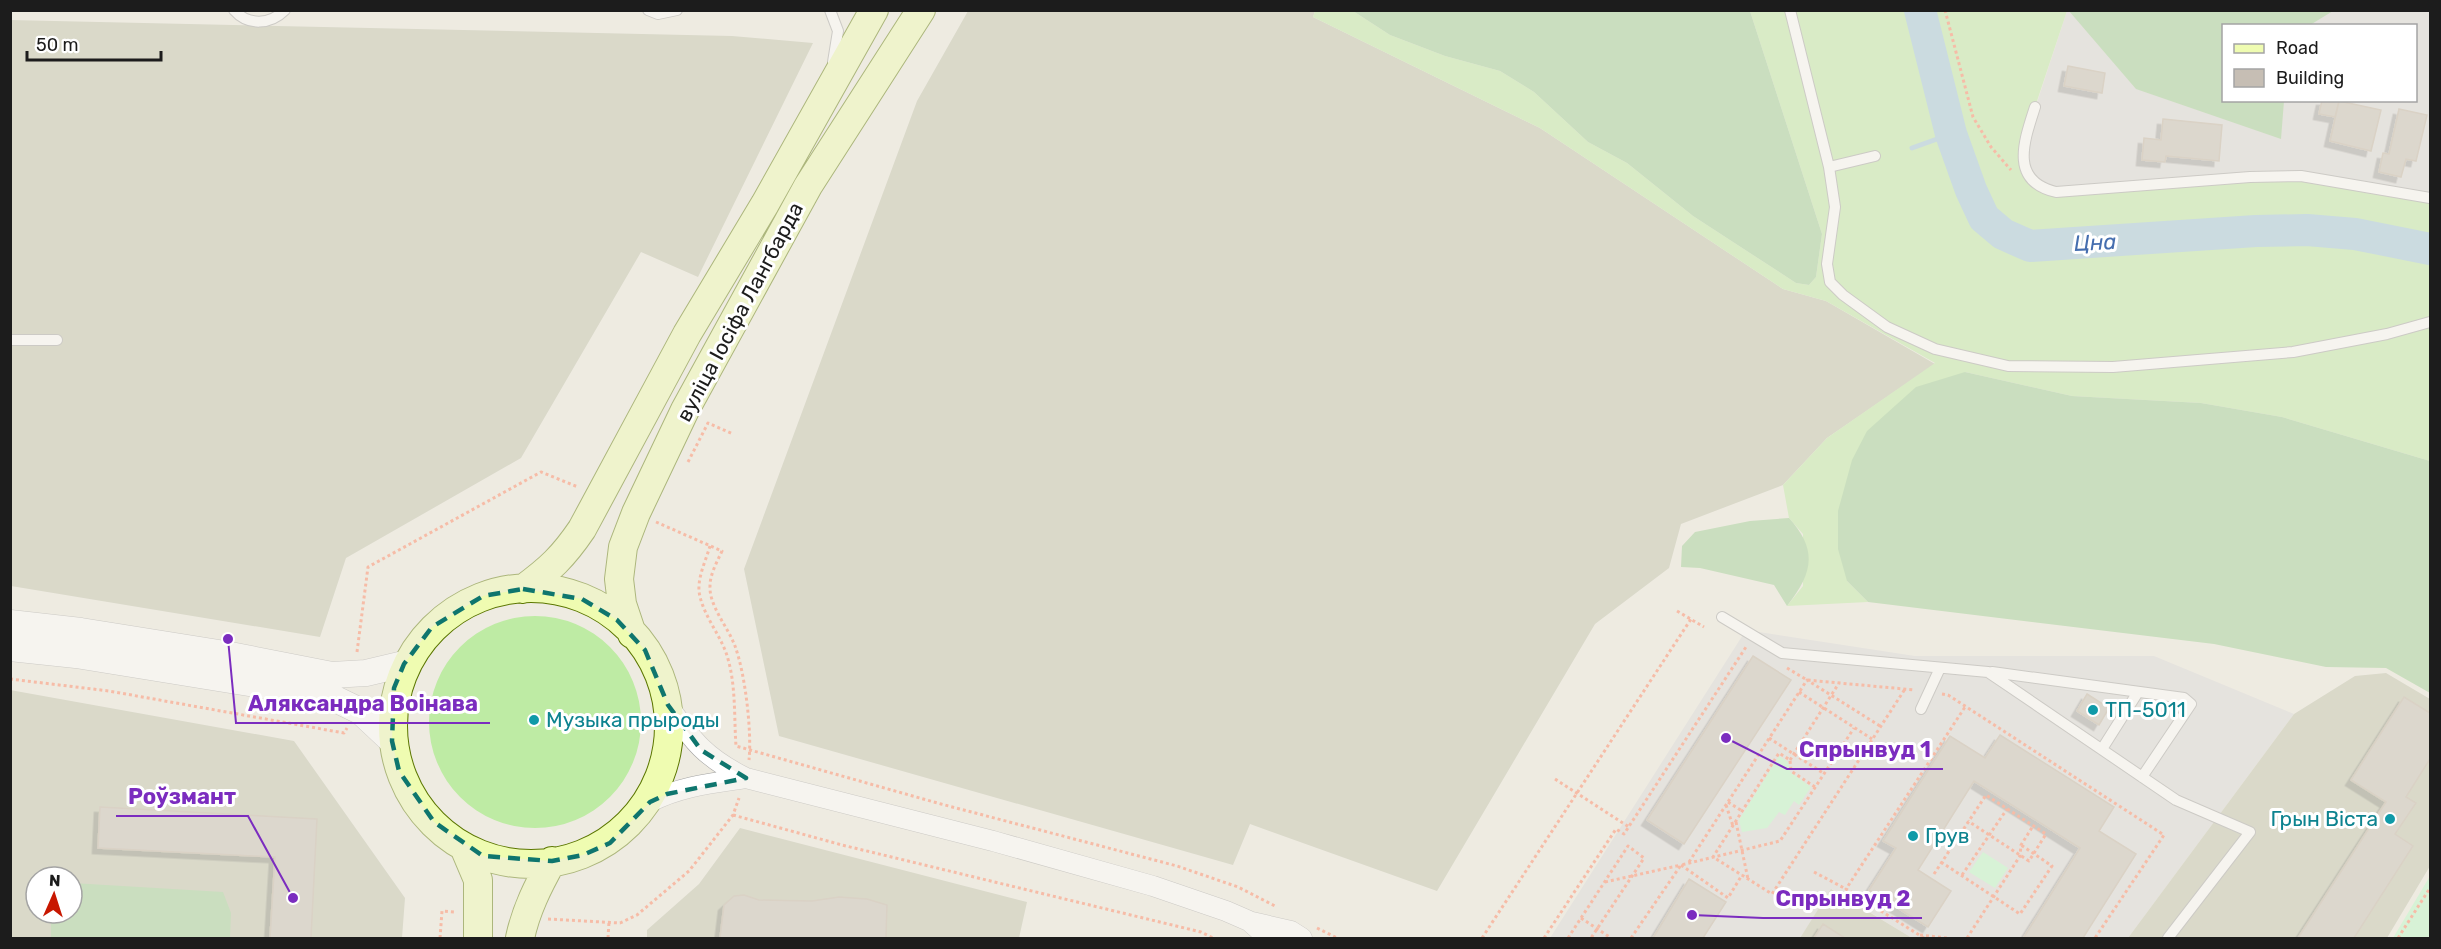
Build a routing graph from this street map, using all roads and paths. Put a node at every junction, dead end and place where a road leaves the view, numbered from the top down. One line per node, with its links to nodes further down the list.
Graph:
1 (234, 10): 2 (lane)
2 (285, 10)
3 (648, 10): 4 (lane)
4 (677, 10)
5 (830, 10): 12 (lane)
6 (874, 10): 12 (main road, вуліца Іосіфа Лангбарда)
7 (906, 10): 15 (street)
8 (921, 10): 15 (main road, вуліца Іосіфа Лангбарда)
9 (1790, 10): 14 (lane)
10 (1945, 10): 16 (path)
11 (2035, 107): 16 (lane)
12 (805, 131): 24 (main road, вуліца Іосіфа Лангбарда)
13 (1875, 156): 14 (lane)
14 (1828, 167): 18 (lane)
15 (808, 186): 30 (main road, вуліца Іосіфа Лангбарда)
16 (2043, 189): 17 (lane)
17 (2430, 198)
18 (2430, 322)
19 (10, 340): 20 (lane)
20 (57, 340)
21 (733, 434): 22 (path)
22 (688, 462)
23 (710, 546): 53 (path)
24 (523, 589): 30 (main road); 34 (main road)
25 (1677, 611): 27 (path)
26 (1722, 617): 35 (lane)
27 (1691, 619): 29 (path); 62 (path)
28 (10, 623): 34 (street)
29 (1704, 627)
30 (632, 634): 44 (main road)
31 (1748, 644): 72 (path)
32 (10, 648): 52 (street)
33 (1778, 662): 37 (path)
34 (404, 664): 52 (main road)
35 (1940, 668): 36 (lane); 41 (lane)
36 (1988, 672): 42 (lane); 54 (lane)
37 (1807, 680): 38 (path); 40 (path); 43 (path)
38 (1839, 683): 39 (path); 43 (path)
39 (1905, 689): 41 (path); 48 (path)
40 (1799, 692): 46 (path); 50 (path)
41 (1930, 692): 45 (path); 47 (lane)
42 (2138, 692): 54 (lane); 58 (lane)
43 (1832, 695): 46 (path); 48 (path)
44 (668, 705): 59 (street); 63 (main road)
45 (1966, 707): 93 (path); 118 (path)
46 (1824, 708): 49 (path); 55 (path)
47 (1922, 709)
48 (1881, 726): 51 (path)
49 (1854, 728): 51 (path); 57 (path)
50 (1769, 738): 55 (path); 64 (path)
51 (1872, 740): 89 (path)
52 (392, 741): 75 (main road)
53 (750, 749): 59 (path); 91 (path)
54 (2102, 749): 58 (lane)
55 (1794, 754): 56 (path); 57 (path)
56 (1790, 760): 61 (path); 66 (path)
57 (1824, 773): 61 (path)
58 (2142, 777): 119 (lane)
59 (746, 778): 63 (street); 67 (path); 98 (street)
60 (1555, 778): 62 (path)
61 (1815, 786): 76 (path)
62 (1577, 793): 72 (path); 109 (path)
63 (650, 802): 80 (main road)
64 (1727, 803): 66 (path); 70 (path); 81 (path)
65 (2007, 809): 69 (path); 71 (path); 73 (path)
66 (1742, 811): 68 (path)
67 (733, 815): 96 (path); 106 (path)
68 (1736, 821): 70 (path); 76 (path)
69 (1968, 821): 73 (path); 82 (path)
70 (1733, 826): 79 (path)
71 (2033, 826): 74 (path); 77 (path)
72 (1629, 827): 110 (path)
73 (1990, 836): 78 (path); 87 (path)
74 (2021, 845): 77 (path); 78 (path)
75 (464, 847): 80 (main road); 103 (main road)
76 (1742, 850): 79 (path); 89 (path)
77 (2034, 854): 78 (path); 94 (path)
78 (2020, 856): 94 (path)
79 (1713, 857): 81 (path); 86 (path)
80 (552, 861): 104 (main road)
81 (1689, 862): 83 (path)
82 (1941, 862): 85 (path); 87 (path)
83 (1681, 865): 86 (path); 88 (path); 114 (path)
84 (1814, 872): 93 (path)
85 (1934, 874)
86 (1742, 875): 89 (path)
87 (1962, 876): 94 (path)
88 (1632, 877): 90 (path); 90 (path); 100 (path)
89 (1748, 879)
90 (1605, 882): 97 (path)
91 (1238, 887)
92 (2430, 888): 120 (path)
93 (1846, 889): 101 (path)
94 (1994, 897): 117 (path)
95 (442, 911): 102 (path)
96 (637, 915)
97 (1581, 918): 100 (path); 111 (path)
98 (1249, 921): 107 (street); 108 (street)
99 (609, 922): 105 (path)
100 (1597, 929): 112 (path); 113 (path)
101 (1918, 934): 115 (path); 116 (path)
102 (440, 939)
103 (478, 939)
104 (520, 939)
105 (608, 939)
106 (1213, 939)
107 (1268, 939)
108 (1302, 939)
109 (1482, 939)
110 (1544, 939)
111 (1568, 939)
112 (1591, 939)
113 (1611, 939)
114 (1631, 939)
115 (1924, 939)
116 (1947, 939)
117 (1966, 939)
118 (2095, 939)
119 (2168, 939)
120 (2398, 939)

